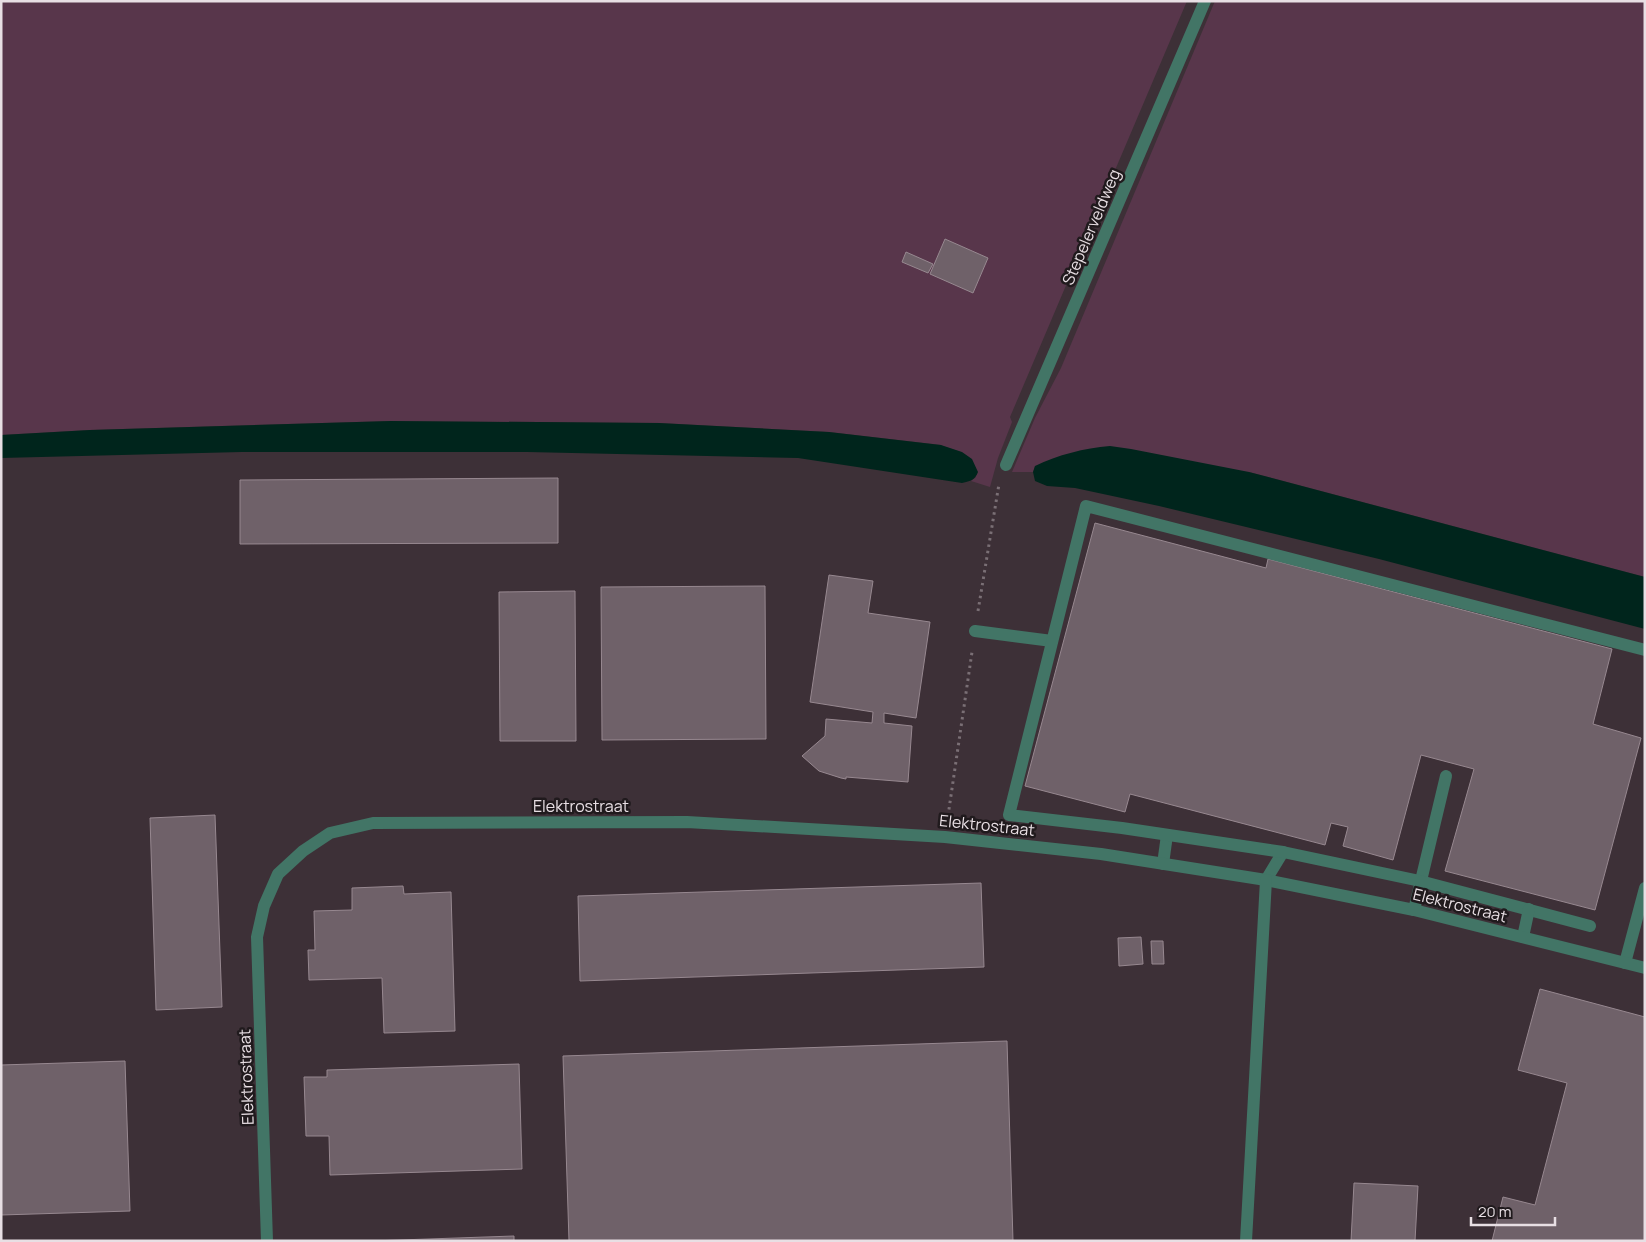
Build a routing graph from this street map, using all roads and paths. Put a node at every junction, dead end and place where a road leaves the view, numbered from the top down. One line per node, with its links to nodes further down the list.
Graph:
1 (1205, 1): 2 (street, Stepelerveldweg)
2 (1006, 465)
3 (975, 631): 4 (street)
4 (1052, 641): 5 (street); 7 (street)
5 (1645, 650)
6 (1446, 776): 11 (street)
7 (1167, 835): 8 (street); 9 (street)
8 (1283, 852): 10 (street); 11 (street)
9 (1163, 864): 10 (street, Elektrostraat); 19 (street, Elektrostraat)
10 (1266, 880): 14 (street, Elektrostraat); 20 (street)
11 (1420, 881): 13 (street); 14 (street)
12 (1645, 888): 17 (street)
13 (1529, 909): 15 (street); 16 (street)
14 (1414, 910): 16 (street, Elektrostraat)
15 (1590, 926)
16 (1523, 937): 17 (street, Elektrostraat)
17 (1625, 963): 18 (street, Elektrostraat)
18 (1645, 968)
19 (267, 1241)
20 (1246, 1241)

